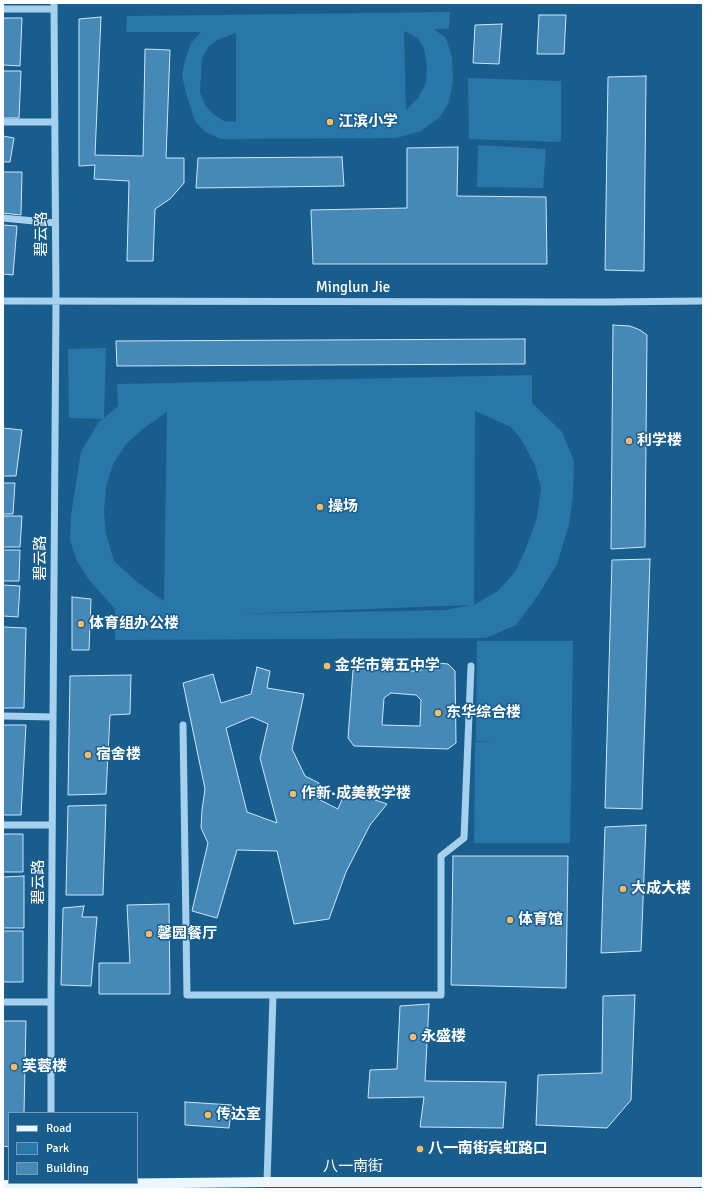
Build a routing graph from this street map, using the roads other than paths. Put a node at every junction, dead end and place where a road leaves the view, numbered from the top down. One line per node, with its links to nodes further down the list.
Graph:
1 (54, 6): 2 (street); 4 (street, 碧云路)
2 (3, 9)
3 (3, 122): 4 (street)
4 (55, 122): 6 (street, 碧云路)
5 (3, 218): 6 (street)
6 (55, 223): 8 (street, 碧云路)
7 (3, 301): 8 (street, Minglun Jie)
8 (56, 301): 9 (street, Minglun Jie); 12 (street, 碧云路)
9 (703, 301)
10 (471, 666): 16 (street)
11 (3, 716): 12 (street)
12 (53, 717): 15 (street, 碧云路)
13 (183, 725): 16 (street)
14 (3, 825): 15 (street)
15 (52, 825): 18 (street, 碧云路)
16 (273, 996): 20 (street)
17 (3, 1002): 18 (street)
18 (51, 1002): 19 (street, 碧云路)
19 (51, 1112)
20 (267, 1182): 21 (main road, 八一南街); 22 (main road, 八一南街)
21 (703, 1182)
22 (138, 1183)
23 (27, 1184): 24 (main road, 八一南街)
24 (3, 1185)

